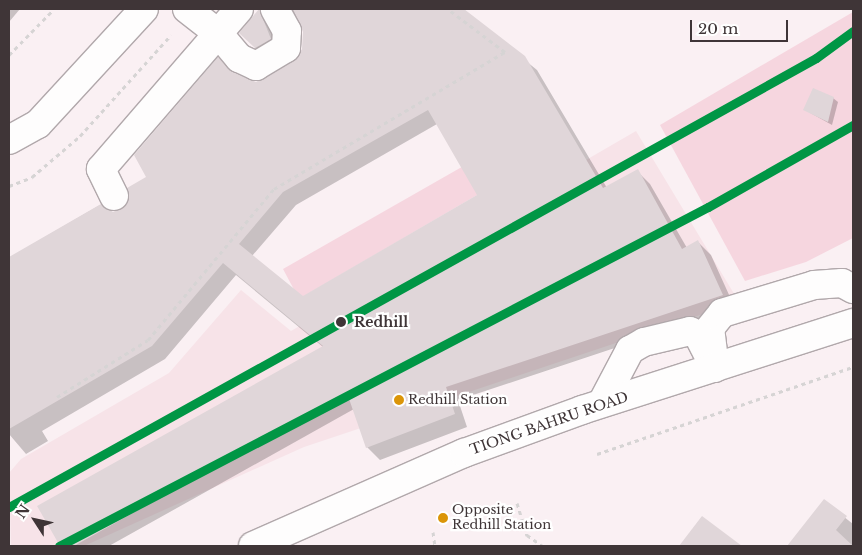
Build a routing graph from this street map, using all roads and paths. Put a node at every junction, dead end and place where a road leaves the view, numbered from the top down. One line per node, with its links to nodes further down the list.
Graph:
1 (54, 9): 8 (path)
2 (144, 9): 9 (main road)
3 (239, 9): 7 (main road)
4 (275, 9): 7 (main road)
5 (448, 9): 16 (path)
6 (189, 10): 7 (main road); 10 (path)
7 (218, 33): 11 (main road)
8 (9, 55)
9 (9, 140)
10 (9, 186)
11 (114, 196)
12 (853, 289): 15 (main road)
13 (853, 323): 15 (main road, TIONG BAHRU ROAD)
14 (853, 367): 18 (path)
15 (716, 368): 17 (main road, TIONG BAHRU ROAD); 17 (main road)
16 (57, 397)
17 (602, 403): 20 (main road, TIONG BAHRU ROAD)
18 (597, 454)
19 (517, 503): 25 (path)
20 (328, 510): 22 (main road, TIONG BAHRU ROAD); 23 (main road)
21 (432, 532): 24 (path)
22 (253, 546)
23 (301, 546)
24 (436, 546)
25 (542, 546)

